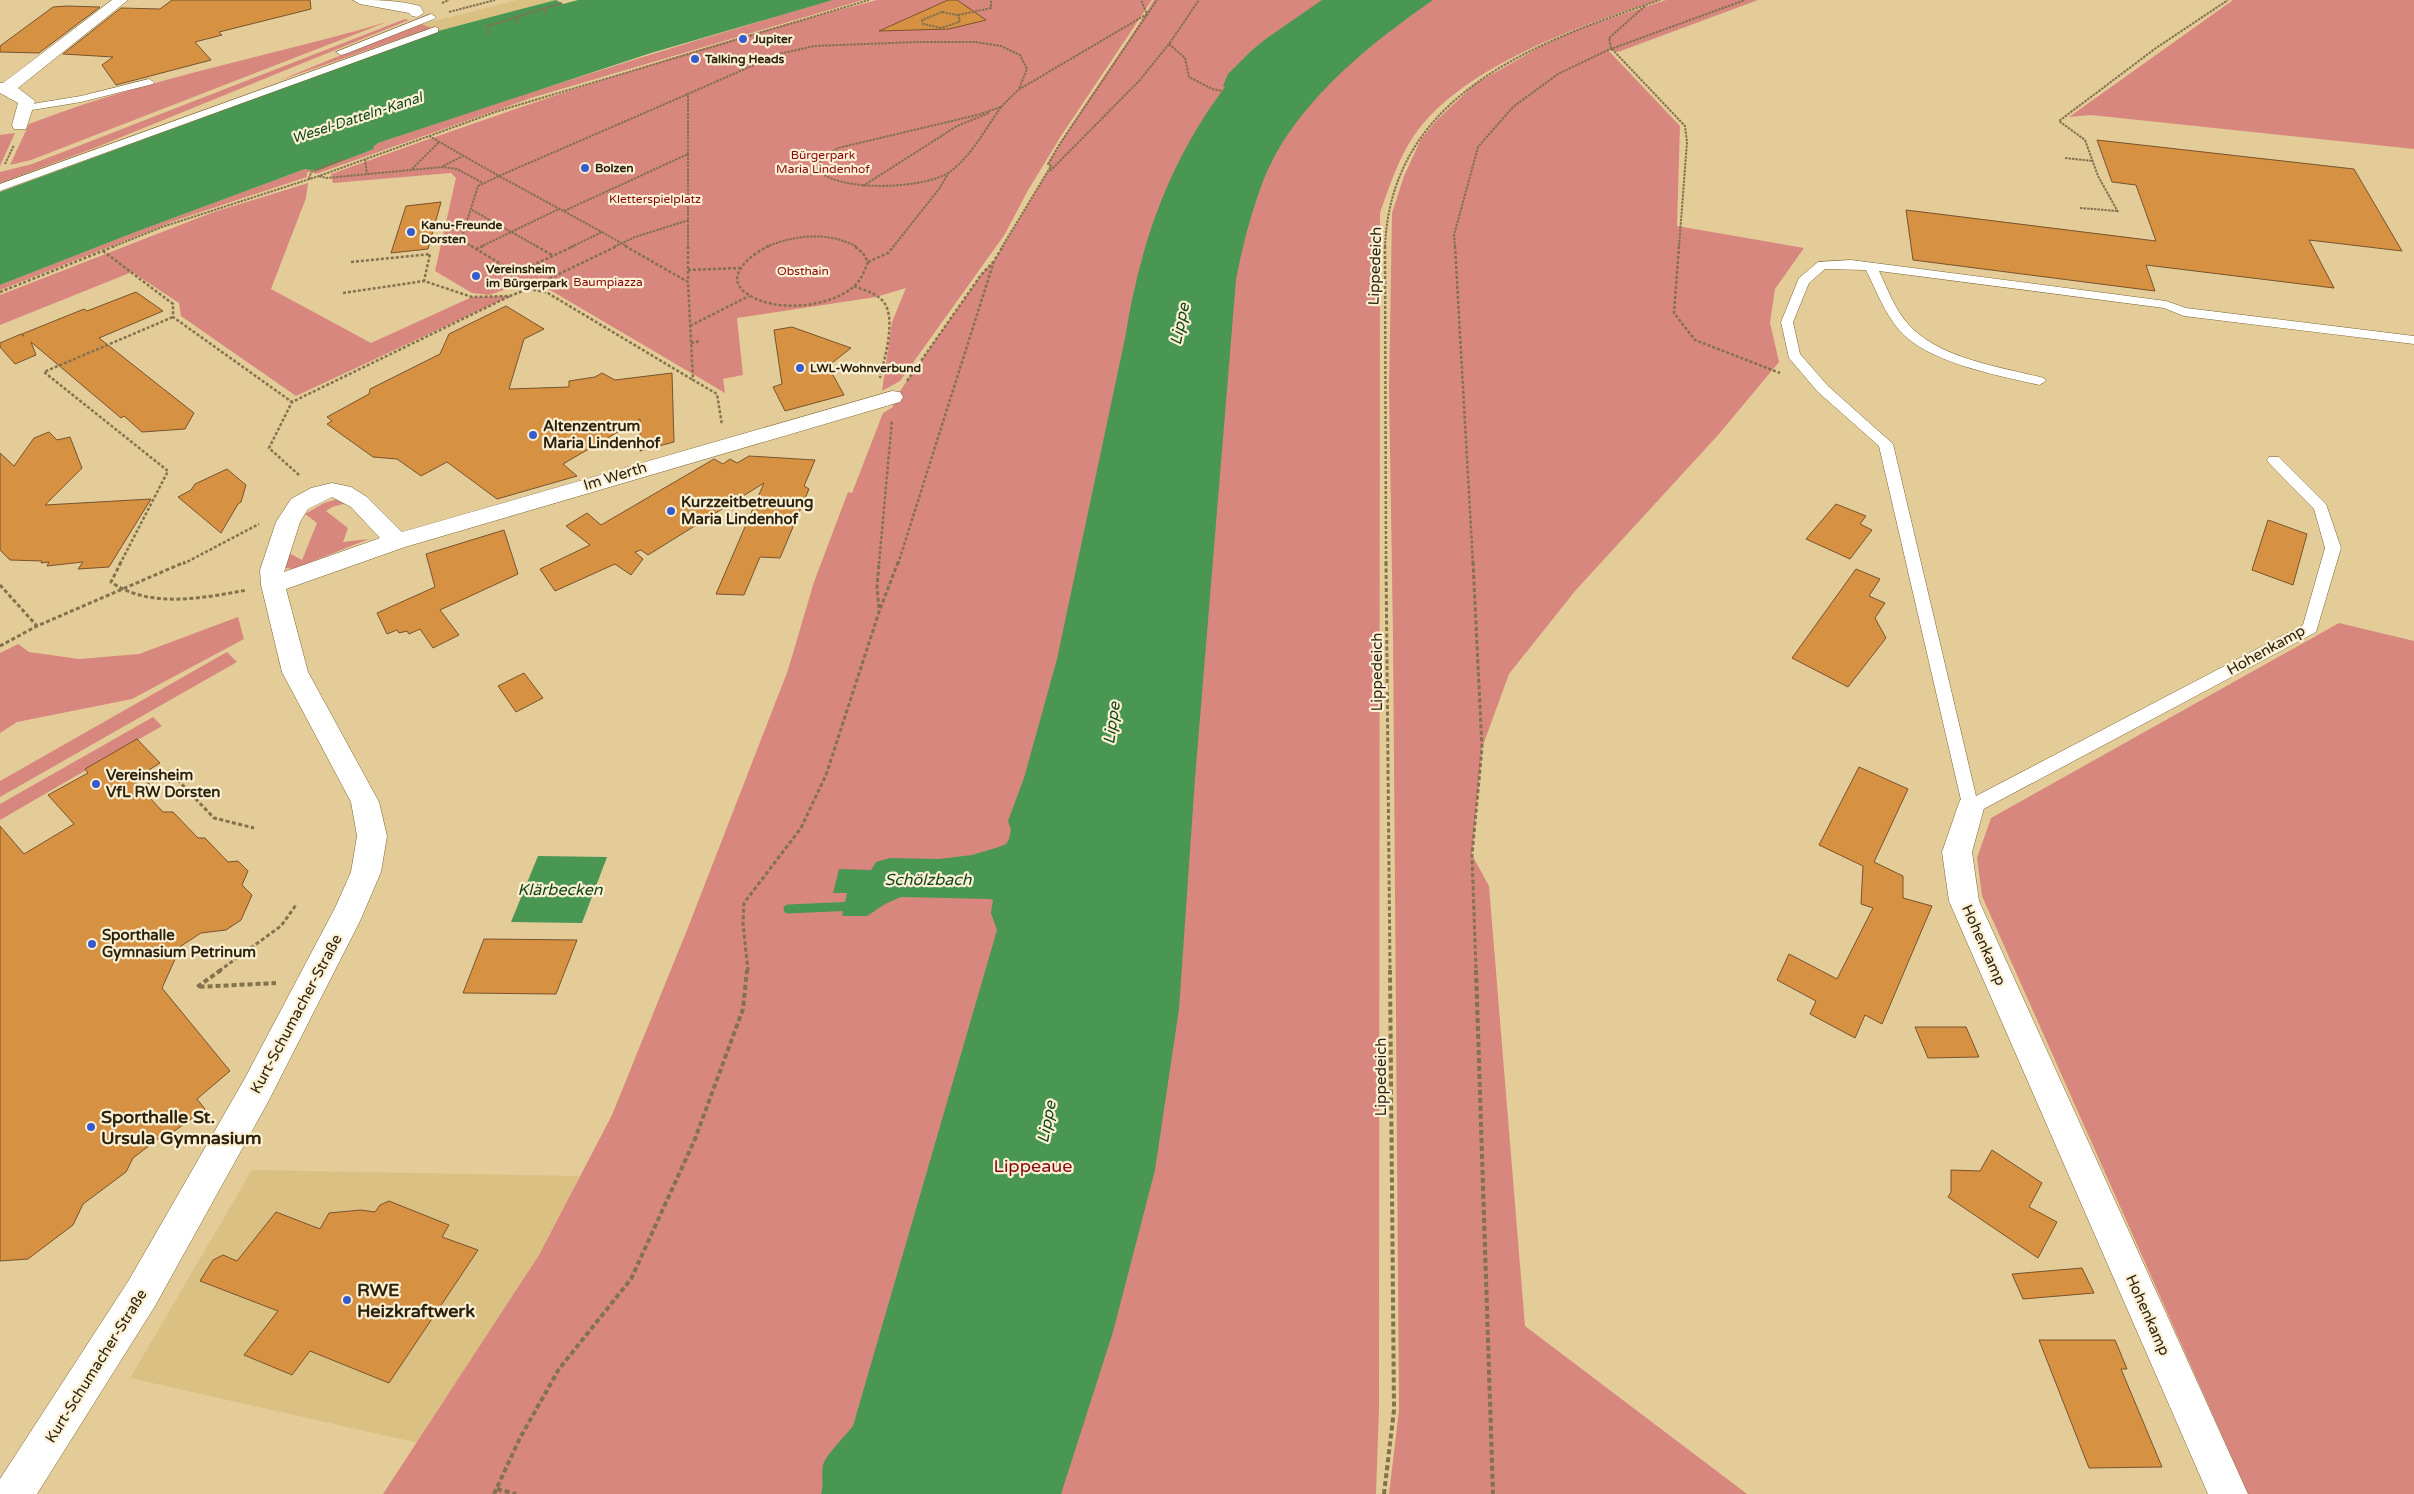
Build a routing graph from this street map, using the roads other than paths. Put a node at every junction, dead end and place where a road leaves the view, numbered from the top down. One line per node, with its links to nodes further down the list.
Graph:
1 (121, 0): 6 (street)
2 (360, 0): 3 (street)
3 (424, 15): 9 (lane)
4 (435, 30): 9 (lane)
5 (149, 82): 7 (lane)
6 (4, 88): 7 (street)
7 (26, 108): 8 (street)
8 (20, 125)
9 (171, 125): 10 (lane)
10 (0, 188)
11 (1871, 267): 12 (lane); 13 (lane); 18 (lane)
12 (2414, 340)
13 (2039, 381)
14 (884, 399): 16 (street, Im Werth)
15 (2274, 460): 18 (lane, Hohenkamp)
16 (397, 541): 17 (street, Im Werth); 17 (street)
17 (272, 585): 19 (street, Kurt-Schumacher-Straße)
18 (1970, 808): 20 (street, Hohenkamp)
19 (14, 1494)
20 (2228, 1494)

